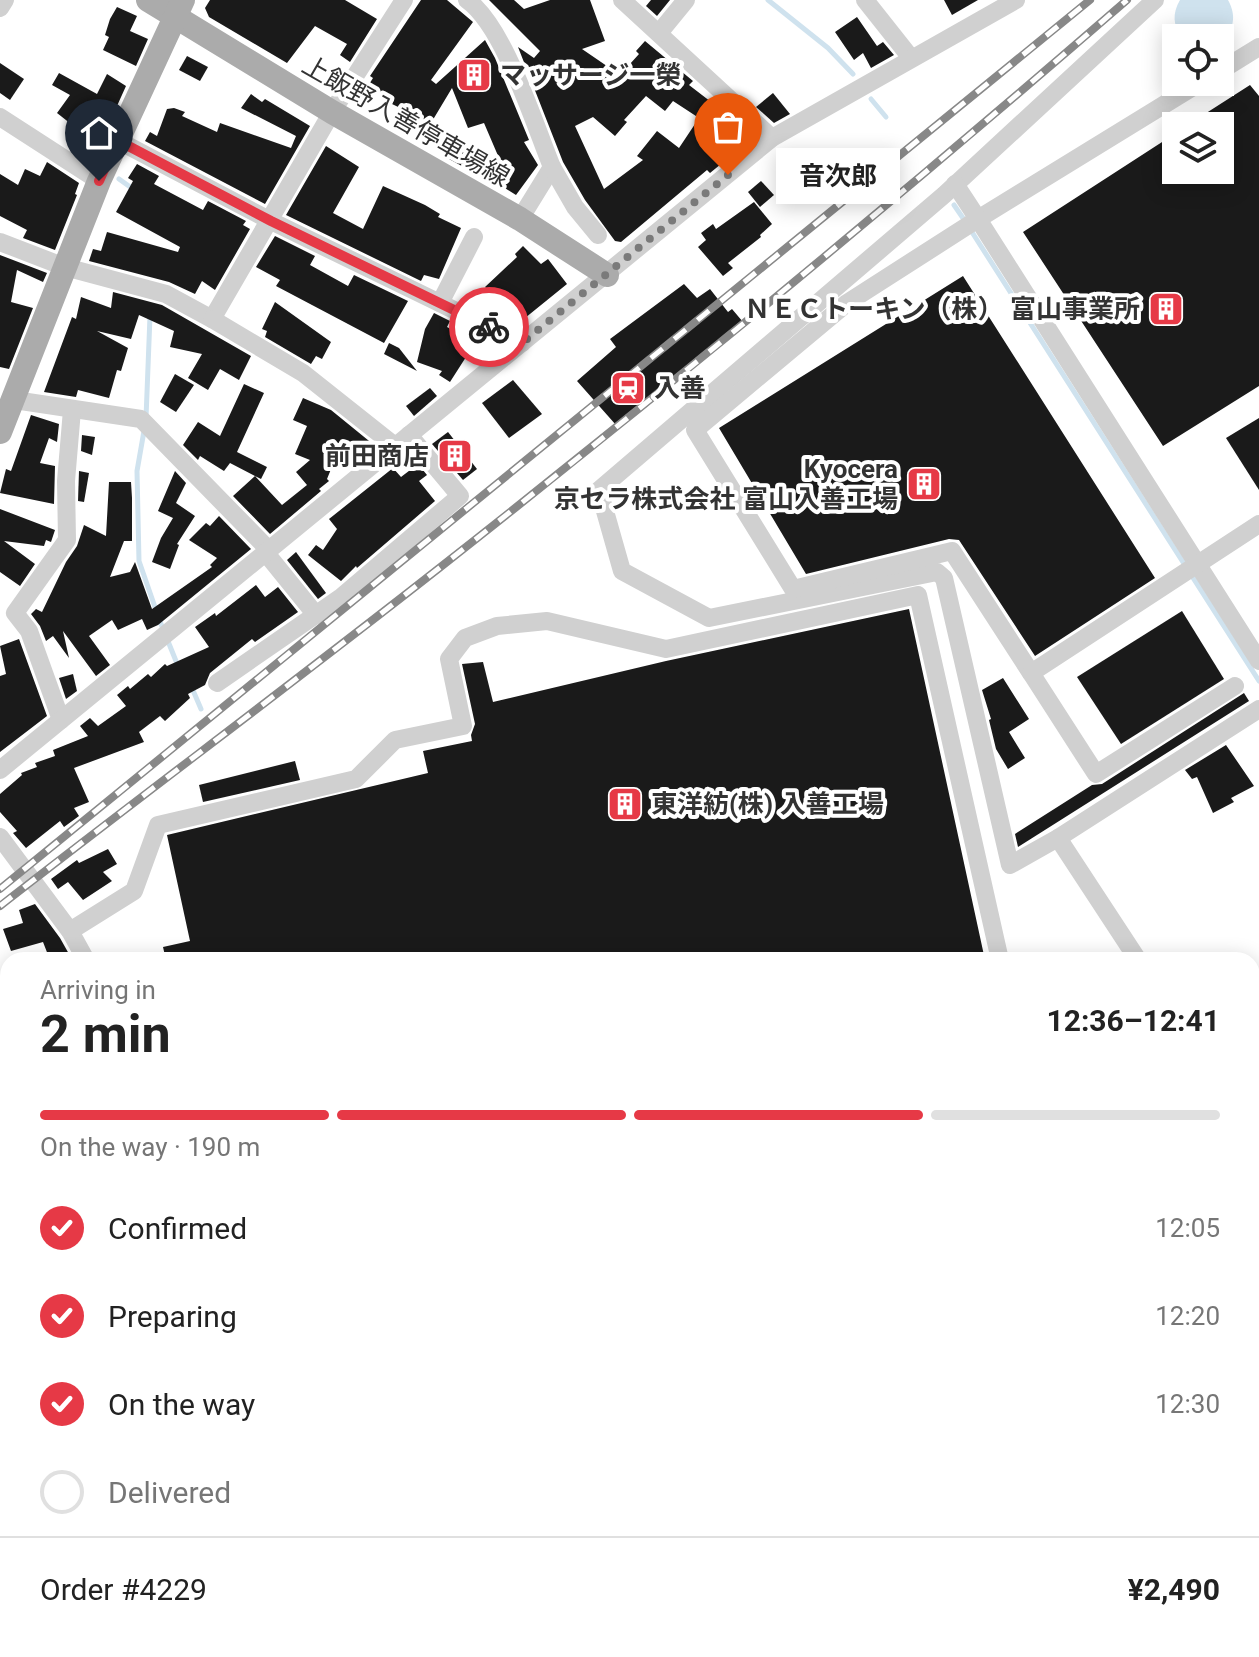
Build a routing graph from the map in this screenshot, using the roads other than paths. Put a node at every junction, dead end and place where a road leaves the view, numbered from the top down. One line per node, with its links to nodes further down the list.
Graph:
1 (5, 0): 10 (street)
2 (148, 0): 11 (main road, 上飯野入善停車場線)
3 (404, 0): 17 (street)
4 (467, 0): 21 (street)
5 (622, 0): 12 (street)
6 (686, 0): 12 (street)
7 (865, 0): 14 (street)
8 (1016, 0): 14 (street)
9 (1155, 0): 23 (street)
10 (0, 8)
11 (179, 8): 17 (main road, 上飯野入善停車場線); 20 (main road)
12 (659, 33): 19 (street)
13 (1259, 47): 15 (street)
14 (911, 58): 19 (street)
15 (1234, 62)
16 (1178, 96): 25 (street)
17 (332, 112): 24 (main road, 上飯野入善停車場線); 26 (street)
18 (0, 117): 22 (street)
19 (772, 138): 31 (street)
20 (117, 140): 22 (main road); 26 (street)
21 (552, 167): 24 (street); 27 (street)
22 (99, 181): 30 (main road)
23 (955, 184): 25 (street); 52 (street)
24 (520, 219): 31 (main road, 上飯野入善停車場線)
25 (978, 219): 41 (street); 45 (street)
26 (271, 221): 32 (street); 33 (street)
27 (598, 235)
28 (474, 237): 32 (street)
29 (0, 242): 30 (street)
30 (65, 267): 33 (street); 35 (main road)
31 (607, 275): 34 (street)
32 (440, 303): 34 (street)
33 (212, 319): 38 (street)
34 (522, 343): 38 (street)
35 (6, 401): 36 (street); 37 (main road)
36 (72, 410): 40 (street); 42 (street)
37 (0, 432)
38 (402, 440): 40 (street); 43 (street)
39 (1259, 524): 41 (street)
40 (267, 550): 43 (street); 49 (street)
41 (1197, 564): 44 (street); 45 (street)
42 (8, 609): 49 (street)
43 (316, 615): 46 (street)
44 (1259, 661)
45 (1031, 673): 47 (street)
46 (217, 683)
47 (1235, 686)
48 (1259, 709): 52 (street)
49 (61, 720): 50 (street)
50 (0, 770)
51 (0, 837): 53 (street)
52 (1058, 838): 56 (street)
53 (70, 931): 54 (street); 55 (street)
54 (82, 952)
55 (998, 952)
56 (1133, 952)

